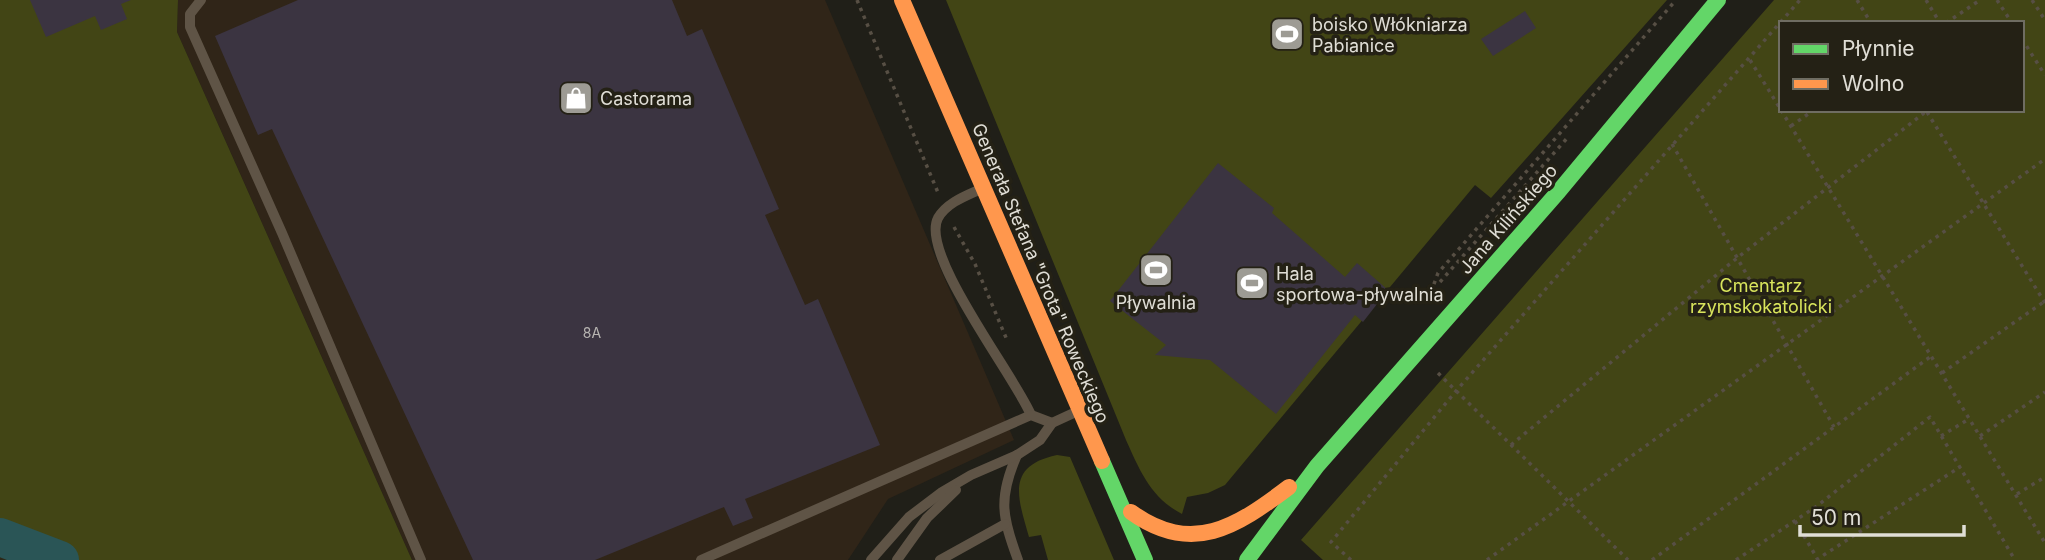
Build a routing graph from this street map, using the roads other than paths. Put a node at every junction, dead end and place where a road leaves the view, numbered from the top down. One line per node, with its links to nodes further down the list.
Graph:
1 (201, 0): 13 (lane)
2 (902, 0): 4 (street, Generała Stefana "Grota" Roweckiego)
3 (1718, 0): 9 (street, Jana Kilińskiego)
4 (983, 187): 5 (street, Generała Stefana "Grota" Roweckiego); 6 (lane)
5 (1079, 411): 7 (lane); 11 (street, Generała Stefana "Grota" Roweckiego)
6 (1031, 415): 7 (lane); 14 (lane)
7 (1052, 422): 8 (lane)
8 (1017, 455): 10 (lane); 12 (lane)
9 (1317, 466): 11 (street); 20 (street, Jana Kilińskiego)
10 (971, 475): 15 (lane); 16 (lane)
11 (1108, 476): 19 (street, Generała Stefana "Grota" Roweckiego)
12 (1005, 524): 17 (lane); 18 (lane)
13 (421, 560)
14 (701, 560)
15 (871, 560)
16 (897, 560)
17 (940, 560)
18 (1018, 560)
19 (1145, 560)
20 (1247, 560)

